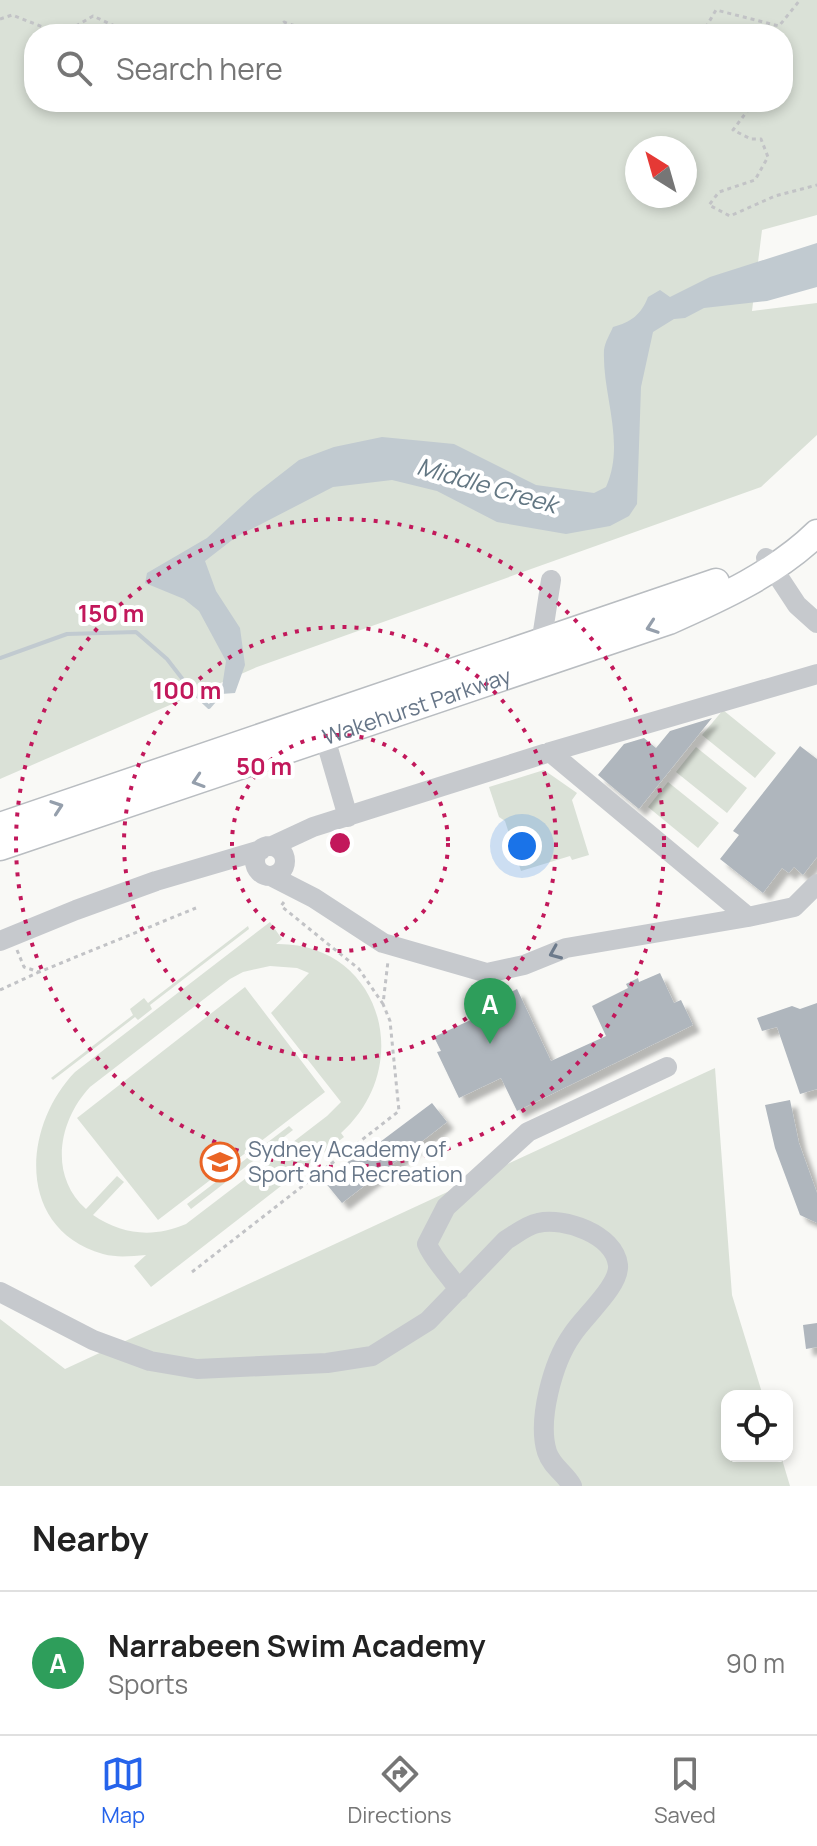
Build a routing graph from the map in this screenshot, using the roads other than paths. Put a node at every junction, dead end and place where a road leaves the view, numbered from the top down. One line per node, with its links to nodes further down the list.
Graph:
1 (817, 531): 2 (main road, Wakehurst Parkway)
2 (769, 563): 4 (street); 5 (main road, Wakehurst Parkway); 8 (main road, Wakehurst Parkway, one-way to 8)
3 (551, 580): 5 (street)
4 (817, 623)
5 (529, 648): 7 (main road, Wakehurst Parkway); 8 (street)
6 (817, 674): 9 (street)
7 (293, 727): 8 (street); 11 (main road, Wakehurst Parkway, one-way to 7)
8 (325, 738): 10 (street); 12 (main road, Wakehurst Parkway, one-way to 12)
9 (550, 752): 10 (street); 16 (street)
10 (348, 817): 13 (street)
11 (0, 826)
12 (0, 847)
13 (275, 858): 15 (street); 15 (street); 17 (street)
14 (817, 884): 16 (street)
15 (314, 898): 16 (street, one-way to 15)
16 (748, 917)
17 (0, 941)
18 (667, 1067): 19 (street)
19 (459, 1290): 20 (street); 21 (street)
20 (0, 1292)
21 (572, 1486)

